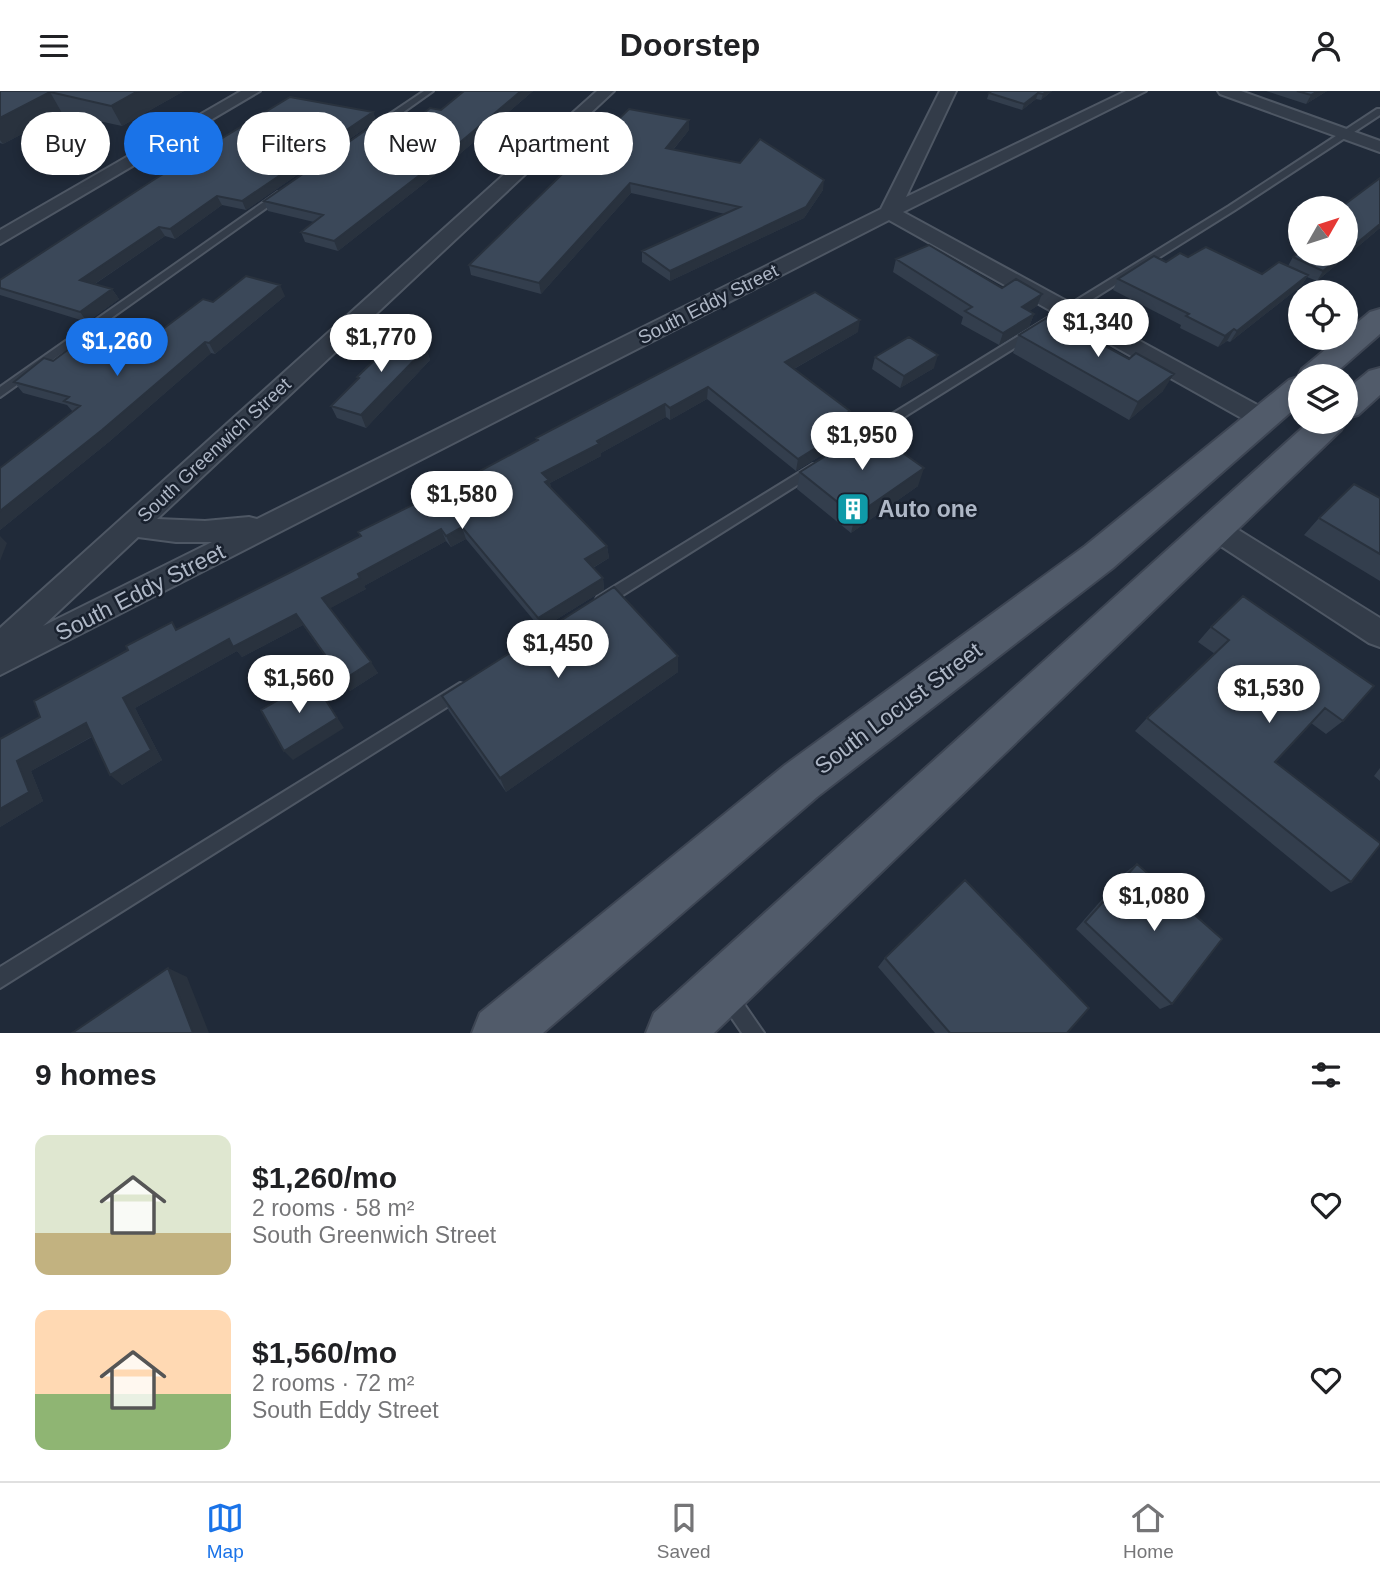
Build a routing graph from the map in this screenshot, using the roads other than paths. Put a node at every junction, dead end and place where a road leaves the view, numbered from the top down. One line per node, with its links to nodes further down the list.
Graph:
1 (252, 91): 13 (street)
2 (429, 91): 8 (lane)
3 (948, 91): 12 (street)
4 (1138, 91): 12 (street, South Eddy Street)
5 (1226, 91): 9 (street)
6 (602, 92): 24 (street, South Greenwich Street)
7 (1380, 111): 9 (lane)
8 (399, 112)
9 (1344, 134): 10 (street); 14 (lane)
10 (1380, 147)
11 (291, 187): 18 (lane)
12 (889, 212): 14 (street); 23 (street, South Eddy Street)
13 (0, 239)
14 (1066, 310): 21 (street); 26 (lane)
15 (1380, 318): 16 (main road)
16 (1327, 364)
17 (1380, 378): 20 (main road)
18 (0, 393)
19 (1288, 397): 21 (main road, South Locust Street)
20 (1358, 397)
21 (1263, 419): 33 (main road, South Locust Street)
22 (1316, 434): 25 (main road)
23 (280, 521): 24 (street, South Eddy Street); 29 (street, South Eddy Street)
24 (132, 526): 28 (street, South Eddy Street)
25 (1214, 528): 27 (street); 32 (main road)
26 (593, 607)
27 (1380, 634)
28 (0, 647)
29 (0, 662)
30 (474, 681): 31 (lane)
31 (0, 978)
32 (721, 989): 34 (main road); 35 (lane)
33 (500, 1033)
34 (674, 1033)
35 (754, 1033)

